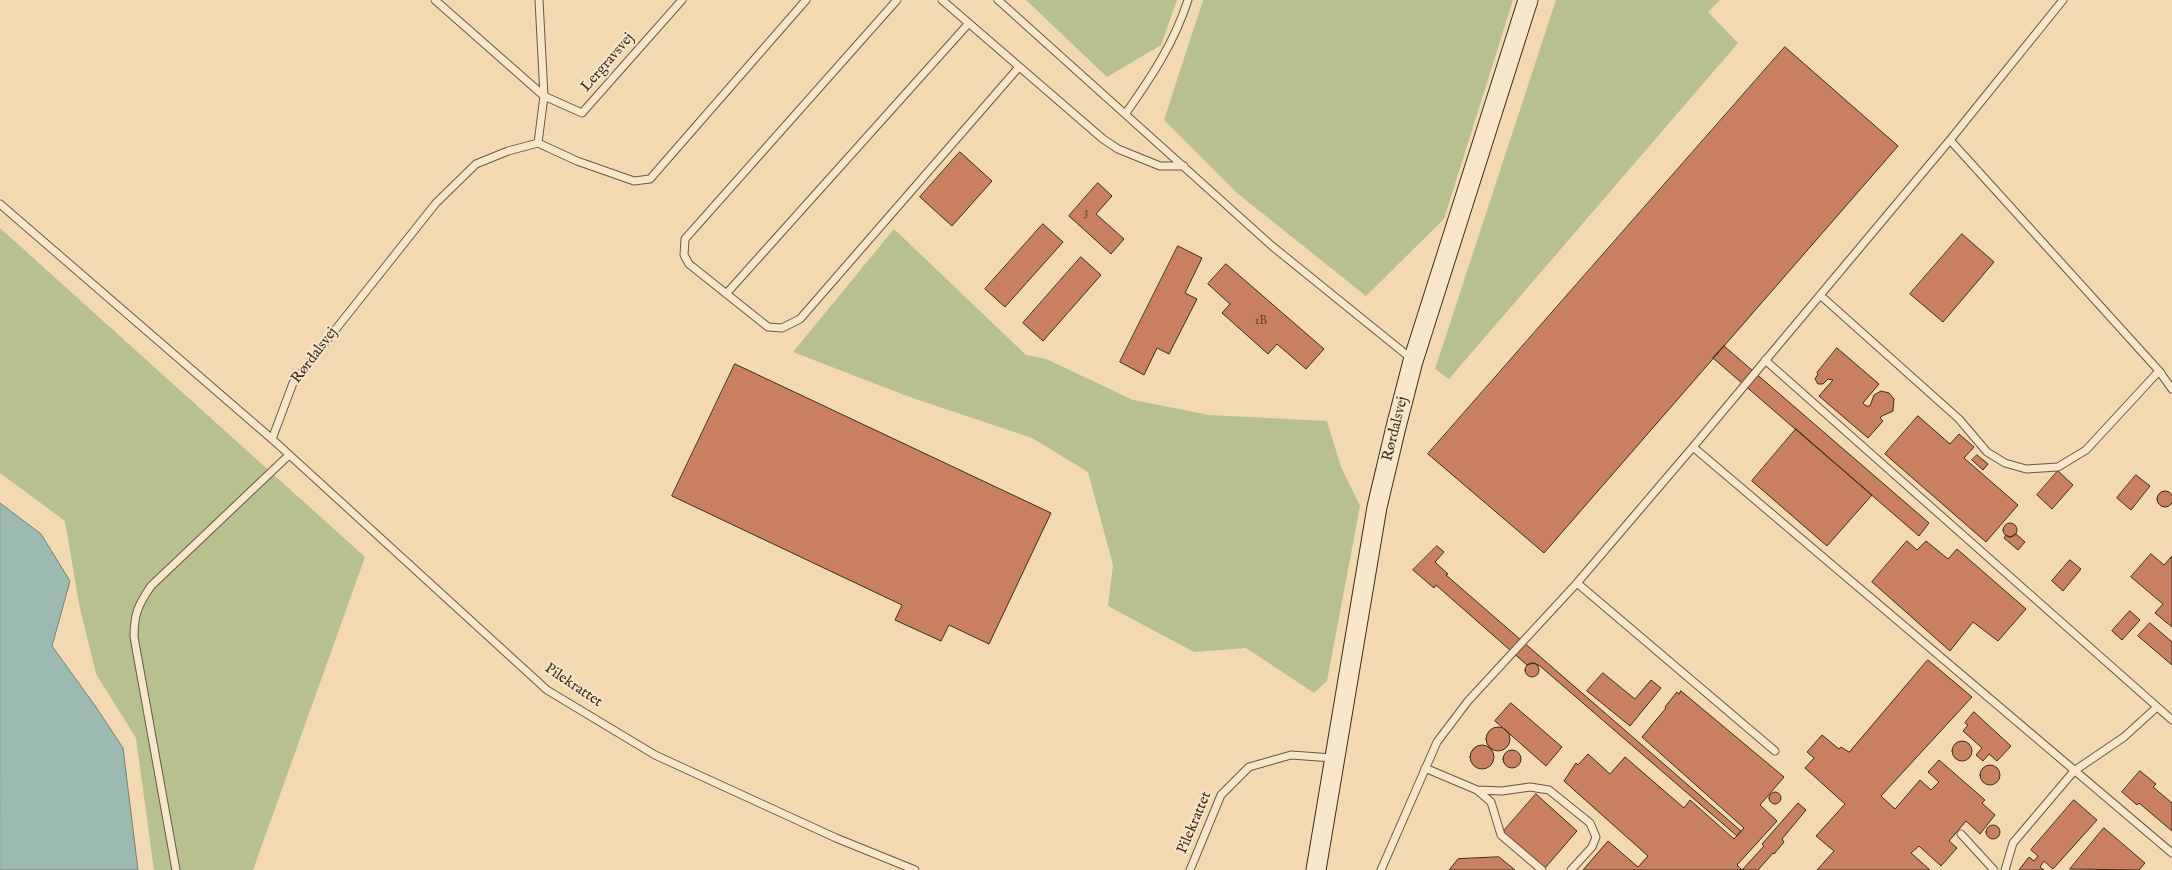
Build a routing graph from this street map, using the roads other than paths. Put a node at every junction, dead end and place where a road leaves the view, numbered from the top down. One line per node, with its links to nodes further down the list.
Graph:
1 (435, 0): 13 (lane, Lergravsvej)
2 (540, 0): 13 (lane)
3 (682, 0): 13 (lane, Lergravsvej)
4 (806, 0): 16 (lane)
5 (897, 0): 19 (lane)
6 (942, 0): 11 (lane)
7 (998, 0): 14 (lane)
8 (1188, 0): 14 (lane)
9 (1528, 0): 22 (street, Rørdalsvej)
10 (2063, 0): 15 (lane)
11 (969, 23): 12 (lane); 19 (lane)
12 (1019, 67): 17 (lane); 19 (lane)
13 (544, 96): 16 (lane)
14 (1126, 112): 17 (lane)
15 (1950, 140): 20 (lane); 23 (lane)
16 (538, 143): 26 (lane, Rørdalsvej)
17 (1184, 166): 22 (lane)
18 (0, 204): 26 (lane)
19 (726, 294)
20 (1820, 295): 21 (lane); 23 (lane)
21 (1765, 360): 27 (lane); 30 (lane)
22 (1413, 361): 33 (street, Rørdalsvej)
23 (2159, 371): 24 (lane); 25 (lane)
24 (2172, 382)
25 (2172, 388)
26 (272, 439): 28 (lane, Pilekrattet)
27 (1693, 447): 29 (lane); 35 (lane)
28 (289, 455): 39 (lane); 40 (lane, Pilekrattet)
29 (1577, 583): 32 (lane); 34 (lane)
30 (2157, 707): 31 (lane); 35 (lane)
31 (2172, 720)
32 (1775, 751)
33 (1336, 758): 41 (lane, Pilekrattet); 42 (street, Rørdalsvej)
34 (1425, 768): 36 (lane); 43 (lane)
35 (2074, 771): 38 (lane); 47 (lane)
36 (1477, 790): 44 (lane); 45 (lane)
37 (1961, 834): 46 (lane)
38 (2172, 853)
39 (176, 870)
40 (915, 870)
41 (1190, 870)
42 (1316, 870)
43 (1381, 870)
44 (1542, 870)
45 (1571, 870)
46 (1994, 870)
47 (2005, 870)

